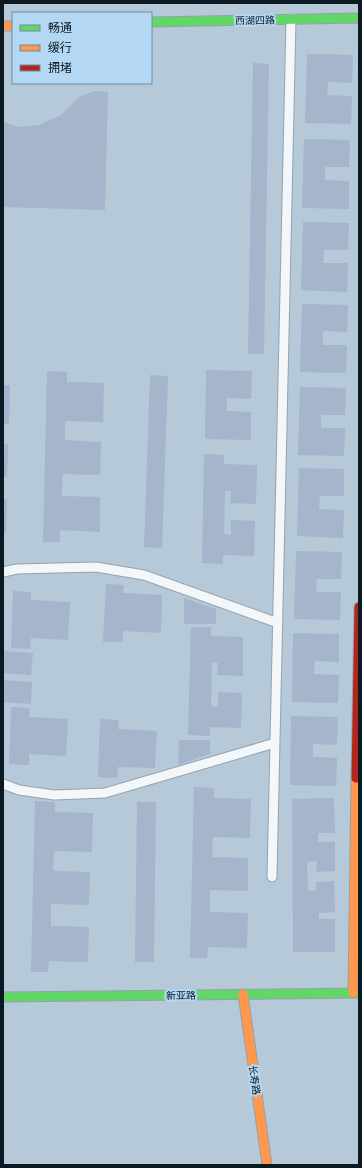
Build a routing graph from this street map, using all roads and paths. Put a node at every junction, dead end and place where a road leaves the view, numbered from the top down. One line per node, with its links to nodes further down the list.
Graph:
1 (359, 18): 2 (street, 西湖四路)
2 (291, 19): 3 (street, 西湖四路); 6 (lane)
3 (152, 22)
4 (3, 572): 6 (lane)
5 (359, 607): 10 (street)
6 (278, 623): 7 (lane)
7 (275, 743): 8 (lane); 9 (lane)
8 (3, 784)
9 (272, 877)
10 (356, 993): 11 (street, 新亚路)
11 (243, 994): 12 (street, 新亚路); 13 (street, 长寿路)
12 (3, 997)
13 (267, 1165)

